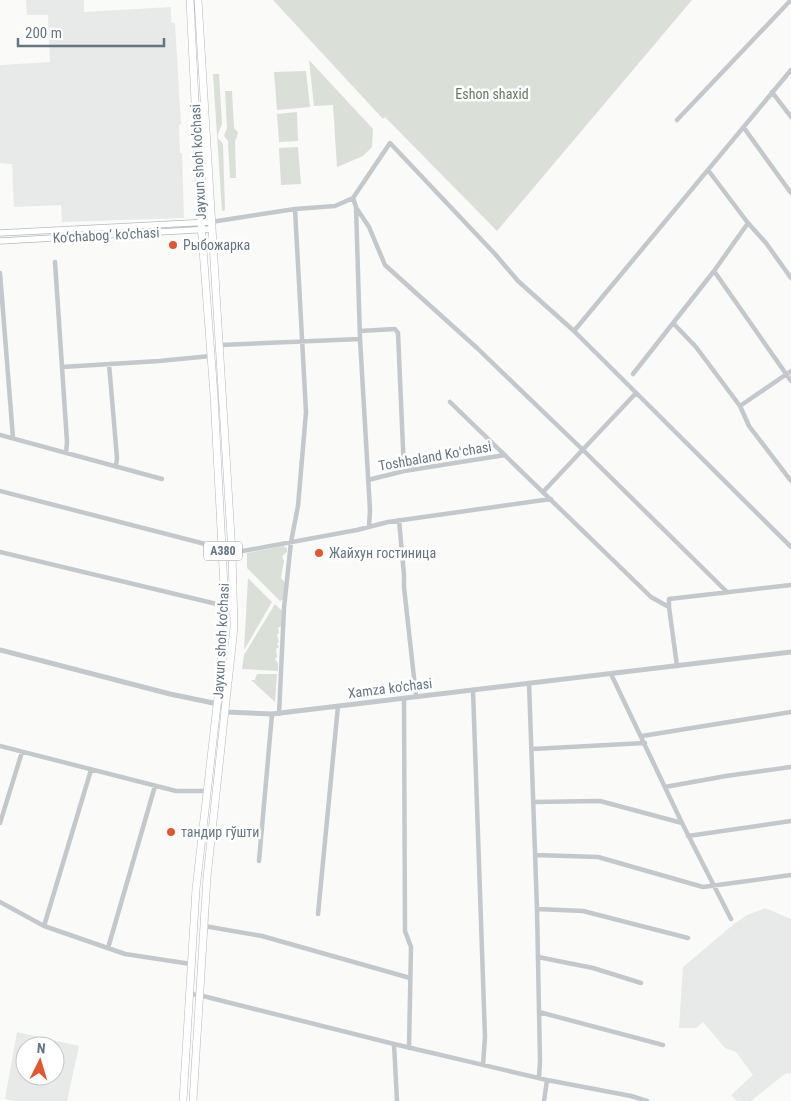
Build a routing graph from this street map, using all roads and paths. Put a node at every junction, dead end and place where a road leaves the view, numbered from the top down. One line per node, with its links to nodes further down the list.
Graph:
1 (190, 0): 9 (highway, Jayxun shoh ko'chasi / A380)
2 (198, 0): 10 (highway, Jayxun shoh ko'chasi / A380)
3 (789, 2): 7 (street)
4 (791, 70): 5 (street)
5 (772, 92): 6 (street); 8 (street)
6 (791, 117)
7 (677, 120)
8 (744, 128): 11 (street); 12 (street)
9 (196, 134): 10 (highway); 18 (highway, Jayxun shoh ko'chasi / A380)
10 (206, 134): 17 (highway, Jayxun shoh ko'chasi / A380)
11 (708, 170): 16 (street); 28 (street)
12 (791, 192)
13 (353, 198): 14 (street); 15 (street); 28 (street)
14 (356, 207): 29 (street); 45 (street)
15 (295, 209): 17 (street); 31 (street)
16 (748, 224): 24 (street); 26 (street)
17 (211, 225): 18 (main road, Ko‘chabog‘ ko‘chasi); 32 (highway, Jayxun shoh ko'chasi / A380)
18 (201, 226): 19 (main road, Ko‘chabog‘ ko‘chasi); 21 (main road, Ko‘chabog‘ ko‘chasi); 33 (highway, Jayxun shoh ko'chasi / A380)
19 (65, 229): 20 (main road, Ko‘chabog‘ ko‘chasi); 21 (street)
20 (0, 233)
21 (65, 237): 22 (main road, Ko‘chabog‘ ko‘chasi)
22 (0, 241)
23 (55, 262): 35 (street)
24 (714, 271): 27 (street); 38 (street)
25 (0, 273): 44 (street)
26 (791, 278)
27 (673, 323): 37 (street); 42 (street)
28 (574, 331): 40 (street)
29 (360, 332): 30 (street); 49 (street)
30 (360, 339): 31 (street); 51 (street)
31 (302, 341): 32 (street); 58 (street)
32 (220, 345): 62 (highway, Jayxun shoh ko'chasi / A380)
33 (211, 356): 34 (street); 59 (highway, Jayxun shoh ko'chasi / A380)
34 (109, 364): 35 (street); 48 (street)
35 (62, 367): 46 (street)
36 (791, 371): 38 (street)
37 (634, 374)
38 (786, 374): 39 (street); 42 (street)
39 (791, 381)
40 (636, 393): 45 (street); 60 (street)
41 (450, 402): 47 (street)
42 (740, 406): 52 (street)
43 (0, 435): 44 (street)
44 (13, 438): 46 (street)
45 (583, 450): 54 (street); 64 (street)
46 (66, 453): 48 (street)
47 (505, 455): 49 (street, Toshbaland Koʻchasi); 54 (street)
48 (116, 466): 50 (street)
49 (404, 471): 51 (street, Toshbaland Koʻchasi)
50 (162, 478)
51 (368, 480): 57 (street)
52 (791, 481)
53 (0, 491): 59 (street)
54 (543, 492): 55 (street)
55 (551, 499): 56 (street); 66 (street)
56 (399, 520): 57 (street); 73 (street)
57 (369, 527): 58 (street)
58 (291, 542): 62 (street); 80 (street)
59 (223, 545): 65 (highway, Jayxun shoh ko'chasi / A380)
60 (791, 547)
61 (0, 552): 65 (street)
62 (232, 553): 77 (highway, Jayxun shoh ko'chasi / A380)
63 (791, 585): 64 (street)
64 (727, 592): 66 (street)
65 (225, 606): 75 (highway, Jayxun shoh ko'chasi / A380)
66 (670, 607): 69 (street)
67 (0, 650): 75 (street)
68 (791, 652): 69 (street, Xamza ko'chasi)
69 (677, 666): 70 (street, Xamza ko'chasi)
70 (611, 674): 71 (street, Xamza ko'chasi); 81 (street)
71 (529, 683): 72 (street, Xamza ko'chasi); 84 (street)
72 (473, 690): 73 (street, Xamza ko'chasi); 118 (street)
73 (416, 696): 74 (street, Xamza ko'chasi)
74 (404, 698): 76 (street, Xamza ko'chasi); 110 (street)
75 (218, 704): 77 (street); 90 (highway, Jayxun shoh ko'chasi / A380)
76 (338, 706): 80 (street, Xamza ko'chasi); 102 (street)
77 (226, 712): 79 (street, Xamza ko'chasi); 105 (highway, Jayxun shoh ko'chasi / A380)
78 (791, 712): 81 (street)
79 (272, 714): 80 (street, Xamza ko'chasi); 97 (street)
80 (279, 714)
81 (642, 736): 82 (street)
82 (645, 743): 84 (street); 89 (street)
83 (0, 746): 85 (street)
84 (532, 749): 91 (street)
85 (22, 752): 87 (street); 94 (street)
86 (791, 767): 89 (street)
87 (91, 770): 88 (street); 104 (street)
88 (155, 786): 90 (street); 107 (street)
89 (665, 787): 93 (street)
90 (208, 791): 109 (highway, Jayxun shoh ko'chasi / A380)
91 (533, 802): 93 (street); 96 (street)
92 (791, 821): 95 (street)
93 (682, 822): 95 (street)
94 (0, 823)
95 (688, 836): 99 (street)
96 (535, 855): 99 (street); 101 (street)
97 (259, 861)
98 (791, 875): 99 (street)
99 (713, 886): 103 (street)
100 (0, 902): 104 (street)
101 (537, 909): 106 (street); 108 (street)
102 (318, 914)
103 (731, 919)
104 (44, 926): 107 (street)
105 (204, 926): 110 (street); 113 (highway, Jayxun shoh ko'chasi / A380)
106 (688, 938)
107 (108, 948): 109 (street)
108 (538, 957): 111 (street); 114 (street)
109 (191, 964): 112 (highway, Jayxun shoh ko'chasi / A380)
110 (410, 978): 117 (street)
111 (641, 983)
112 (189, 994): 113 (street); 121 (highway, Jayxun shoh ko'chasi / A380)
113 (200, 994): 115 (street); 122 (highway, Jayxun shoh ko'chasi / A380)
114 (539, 1012): 116 (street); 119 (street)
115 (394, 1044): 117 (street); 123 (street)
116 (662, 1045)
117 (409, 1048): 118 (street)
118 (483, 1065): 119 (street)
119 (539, 1078): 120 (street)
120 (547, 1080): 124 (street); 125 (street)
121 (183, 1101)
122 (192, 1101)
123 (397, 1101)
124 (544, 1101)
125 (647, 1101)

